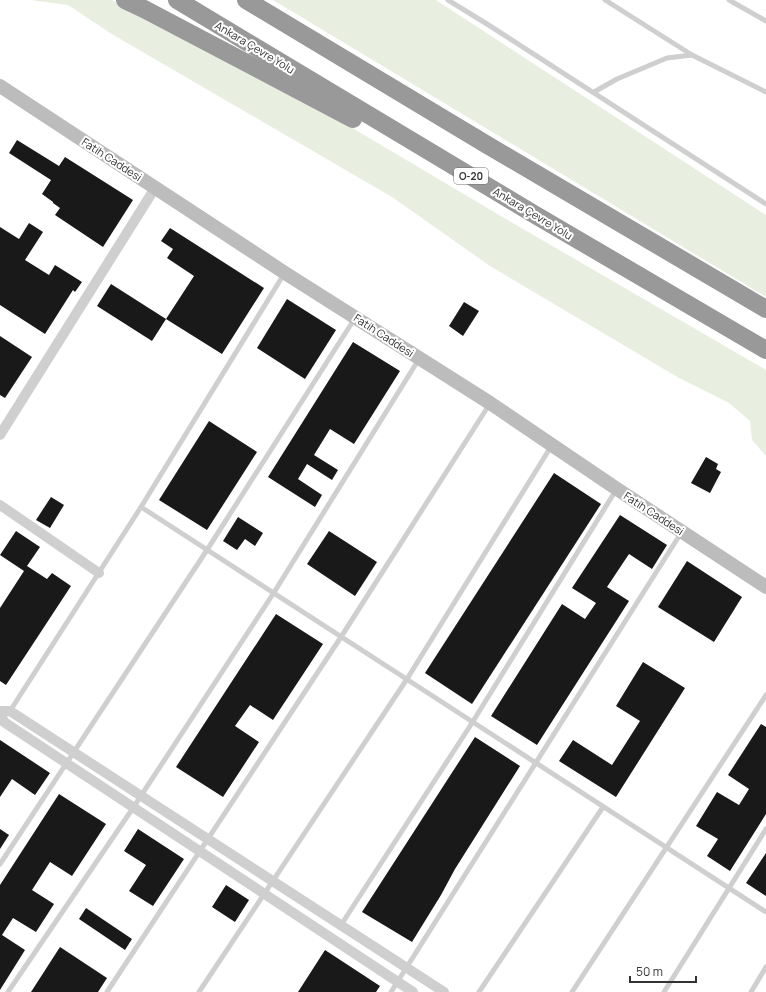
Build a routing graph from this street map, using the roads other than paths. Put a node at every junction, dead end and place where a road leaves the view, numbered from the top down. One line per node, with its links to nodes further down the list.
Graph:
1 (125, 0): 16 (highway)
2 (177, 0): 16 (highway, Ankara Çevre Yolu / O-20)
3 (246, 0): 13 (highway)
4 (268, 0): 13 (highway)
5 (448, 0): 11 (lane)
6 (605, 0): 9 (lane)
7 (730, 0): 8 (lane)
8 (765, 19)
9 (692, 55): 11 (lane); 12 (lane)
10 (0, 87): 14 (street, Fatih Caddesi)
11 (594, 92): 15 (lane)
12 (766, 92)
13 (489, 146): 18 (highway)
14 (155, 188): 17 (street, Fatih Caddesi); 23 (street)
15 (766, 204)
16 (532, 213): 20 (highway, Ankara Çevre Yolu / O-20)
17 (285, 273): 19 (street, Fatih Caddesi); 27 (lane)
18 (766, 309)
19 (355, 317): 21 (street, Fatih Caddesi); 29 (lane)
20 (766, 350)
21 (420, 358): 22 (street, Fatih Caddesi); 32 (lane)
22 (490, 403): 24 (street, Fatih Caddesi); 33 (lane)
23 (0, 435)
24 (552, 445): 25 (street, Fatih Caddesi); 34 (lane)
25 (617, 489): 28 (street, Fatih Caddesi); 37 (lane)
26 (0, 505): 30 (street)
27 (141, 507): 29 (lane); 30 (lane)
28 (682, 532): 31 (street, Fatih Caddesi); 40 (lane)
29 (207, 550): 32 (lane); 39 (lane)
30 (98, 573): 36 (lane)
31 (766, 587)
32 (274, 594): 33 (lane); 42 (lane)
33 (341, 637): 34 (lane); 46 (lane)
34 (407, 679): 37 (lane); 50 (lane)
35 (766, 695): 47 (lane)
36 (4, 711): 38 (street); 39 (street)
37 (472, 723): 40 (lane); 54 (lane)
38 (2, 725): 41 (street)
39 (74, 752): 41 (lane); 42 (street)
40 (536, 763): 43 (lane); 56 (lane)
41 (67, 764): 44 (street); 49 (lane)
42 (141, 795): 44 (lane); 46 (street)
43 (603, 806): 47 (lane); 64 (lane)
44 (133, 808): 48 (street); 58 (lane)
45 (766, 829): 51 (lane)
46 (207, 838): 48 (lane); 50 (street)
47 (666, 848): 51 (lane); 65 (lane)
48 (199, 851): 52 (street); 59 (lane)
49 (0, 864)
50 (273, 881): 52 (lane); 54 (street)
51 (728, 889): 53 (lane); 66 (lane)
52 (265, 894): 57 (street); 60 (lane)
53 (766, 912)
54 (341, 925): 56 (street)
55 (766, 967): 67 (lane)
56 (406, 968): 57 (lane); 63 (street)
57 (397, 982): 61 (lane); 62 (street)
58 (8, 992)
59 (107, 992)
60 (199, 992)
61 (391, 992)
62 (413, 992)
63 (444, 992)
64 (478, 992)
65 (572, 992)
66 (664, 992)
67 (751, 992)

